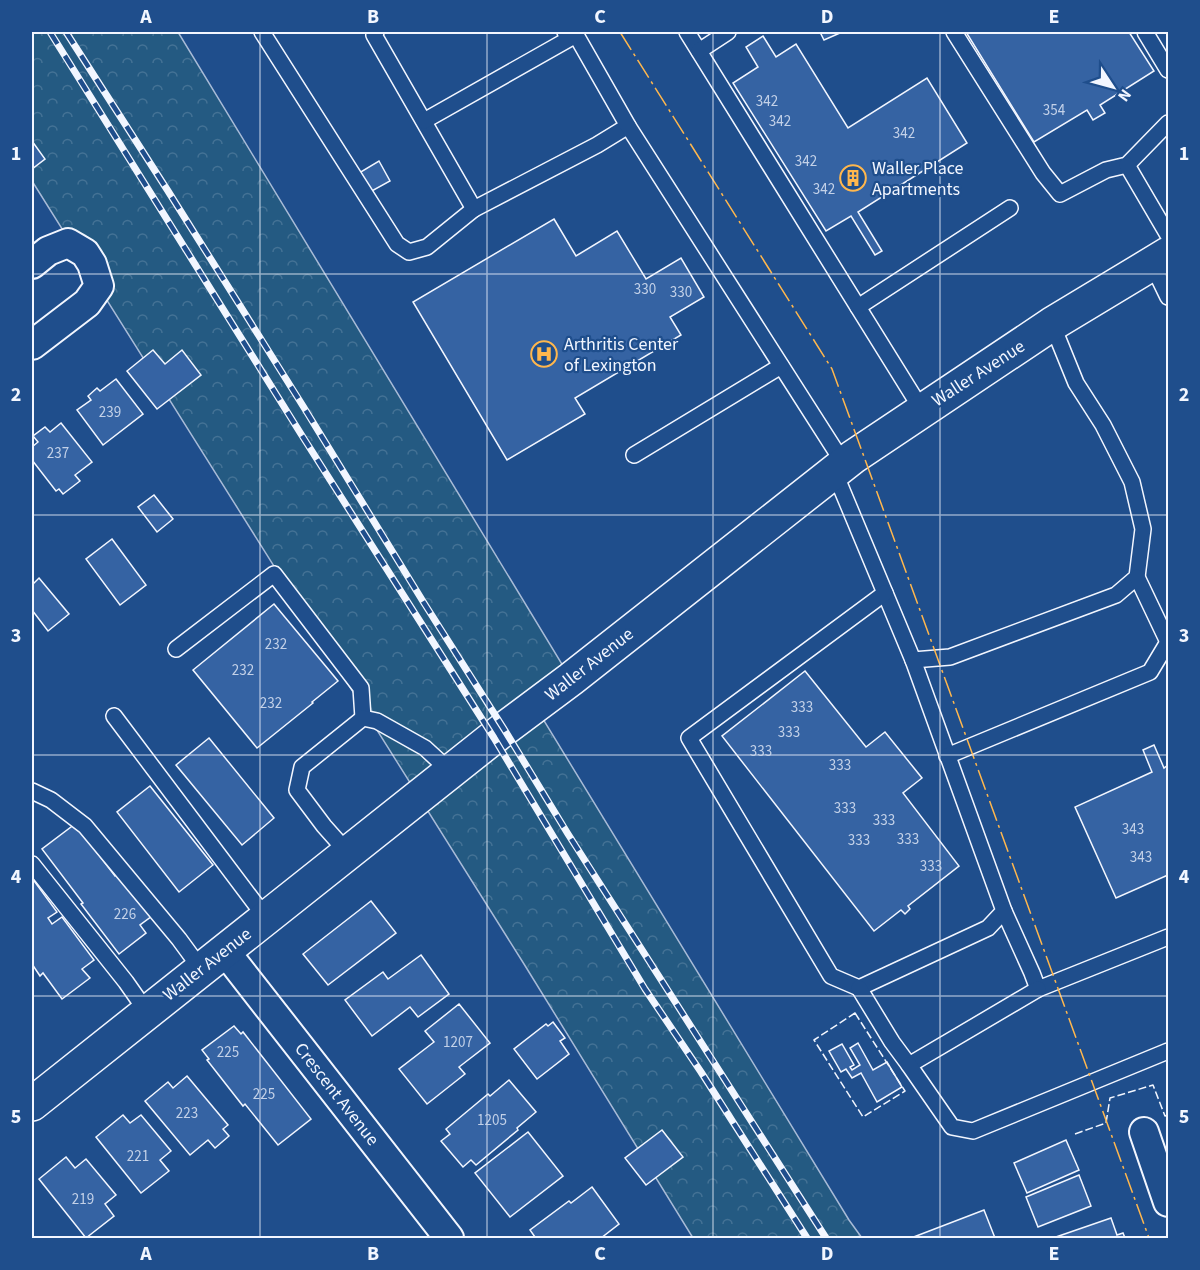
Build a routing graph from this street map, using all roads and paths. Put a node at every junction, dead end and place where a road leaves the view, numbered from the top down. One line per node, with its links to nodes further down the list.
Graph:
1 (262, 32): 14 (lane)
2 (376, 32): 10 (lane)
3 (687, 32): 8 (lane)
4 (728, 32): 8 (lane)
5 (954, 32): 13 (lane)
6 (1145, 32): 9 (lane)
7 (571, 33): 10 (lane); 12 (lane)
8 (699, 51): 20 (lane)
9 (1168, 70)
10 (424, 122): 14 (lane)
11 (1168, 123): 13 (lane)
12 (628, 126): 14 (lane); 23 (lane)
13 (1127, 165): 16 (lane)
14 (474, 208)
15 (1010, 208): 20 (lane)
16 (1168, 235)
17 (1160, 259): 19 (lane); 21 (main road, Waller Avenue)
18 (32, 264): 22 (street)
19 (1168, 297)
20 (858, 307): 24 (lane)
21 (1052, 324): 24 (main road, Waller Avenue); 27 (lane)
22 (32, 345)
23 (781, 366): 25 (lane); 26 (lane)
24 (922, 410): 26 (main road, Waller Avenue)
25 (634, 455)
26 (839, 467): 28 (lane); 35 (main road, Waller Avenue)
27 (1137, 577): 29 (lane); 31 (lane)
28 (885, 593): 31 (lane); 43 (lane)
29 (1168, 642): 34 (lane)
30 (176, 649): 33 (lane)
31 (913, 660): 34 (lane)
32 (114, 716): 40 (lane)
33 (363, 718): 35 (lane); 37 (lane)
34 (947, 756): 39 (lane)
35 (451, 772): 37 (main road, Waller Avenue)
36 (32, 791): 42 (lane)
37 (348, 853): 40 (main road, Waller Avenue)
38 (32, 864): 45 (lane)
39 (1004, 911): 43 (lane); 44 (lane)
40 (266, 918): 42 (main road, Waller Avenue)
41 (1168, 937): 44 (lane)
42 (212, 960): 45 (main road, Waller Avenue); 51 (street, Crescent Avenue)
43 (859, 988): 47 (lane)
44 (1038, 989): 47 (lane)
45 (147, 1012): 48 (main road, Waller Avenue)
46 (1168, 1051): 47 (lane)
47 (909, 1065)
48 (32, 1104)
49 (1144, 1132): 50 (street)
50 (1168, 1202)
51 (449, 1239)

